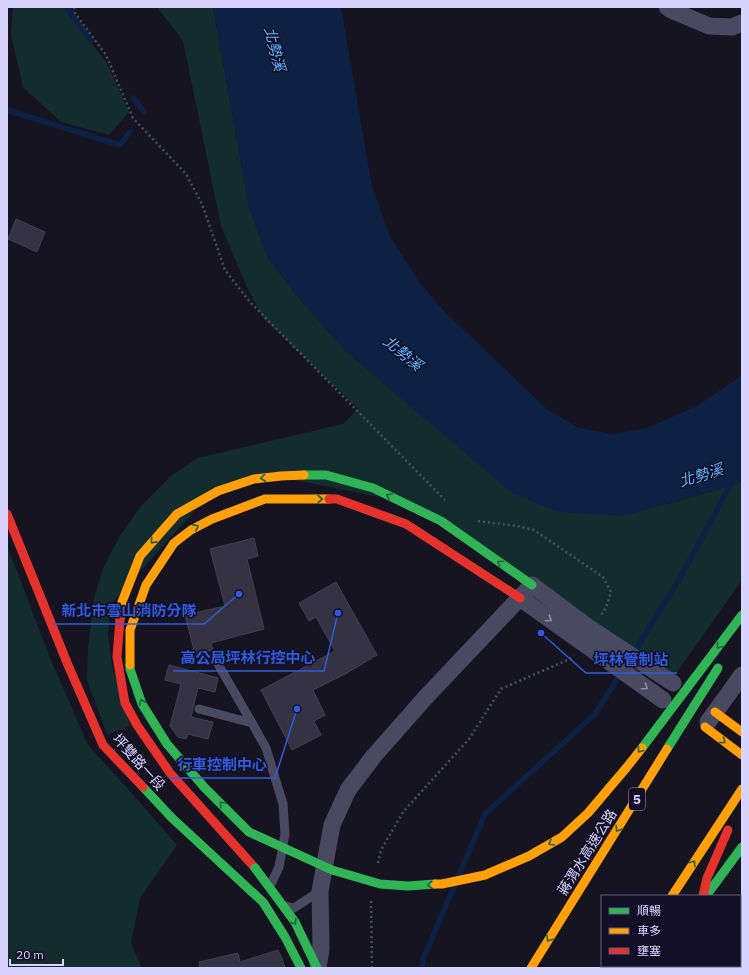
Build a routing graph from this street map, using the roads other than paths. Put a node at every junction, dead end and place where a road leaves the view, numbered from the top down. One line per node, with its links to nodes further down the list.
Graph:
1 (667, 7): 2 (street)
2 (742, 24)
3 (7, 514): 24 (main road, 坪雙路一段)
4 (532, 585): 5 (street); 7 (street); 26 (main road, one-way to 26, bridge)
5 (520, 598): 6 (main road, one-way to 5, bridge); 7 (street, one-way to 7); 20 (street)
6 (742, 615)
7 (583, 634): 12 (street, bridge); 14 (street, one-way to 14, bridge)
8 (721, 663): 27 (main road, 蔣渭水高速公路 / 5, one-way to 27, bridge)
9 (218, 664): 13 (lane)
10 (742, 675): 12 (street)
11 (199, 709): 13 (lane)
12 (715, 712): 14 (street); 15 (main road)
13 (252, 723): 24 (lane)
14 (705, 727): 16 (main road, one-way to 16)
15 (742, 732)
16 (742, 755)
17 (742, 789): 21 (main road, one-way to 17)
18 (731, 825): 22 (main road)
19 (742, 847): 23 (main road)
20 (320, 891): 24 (lane); 26 (street)
21 (673, 895)
22 (705, 895)
23 (706, 895)
24 (264, 902): 25 (main road, 坪雙路一段)
25 (301, 968)
26 (318, 968)
27 (531, 968)

